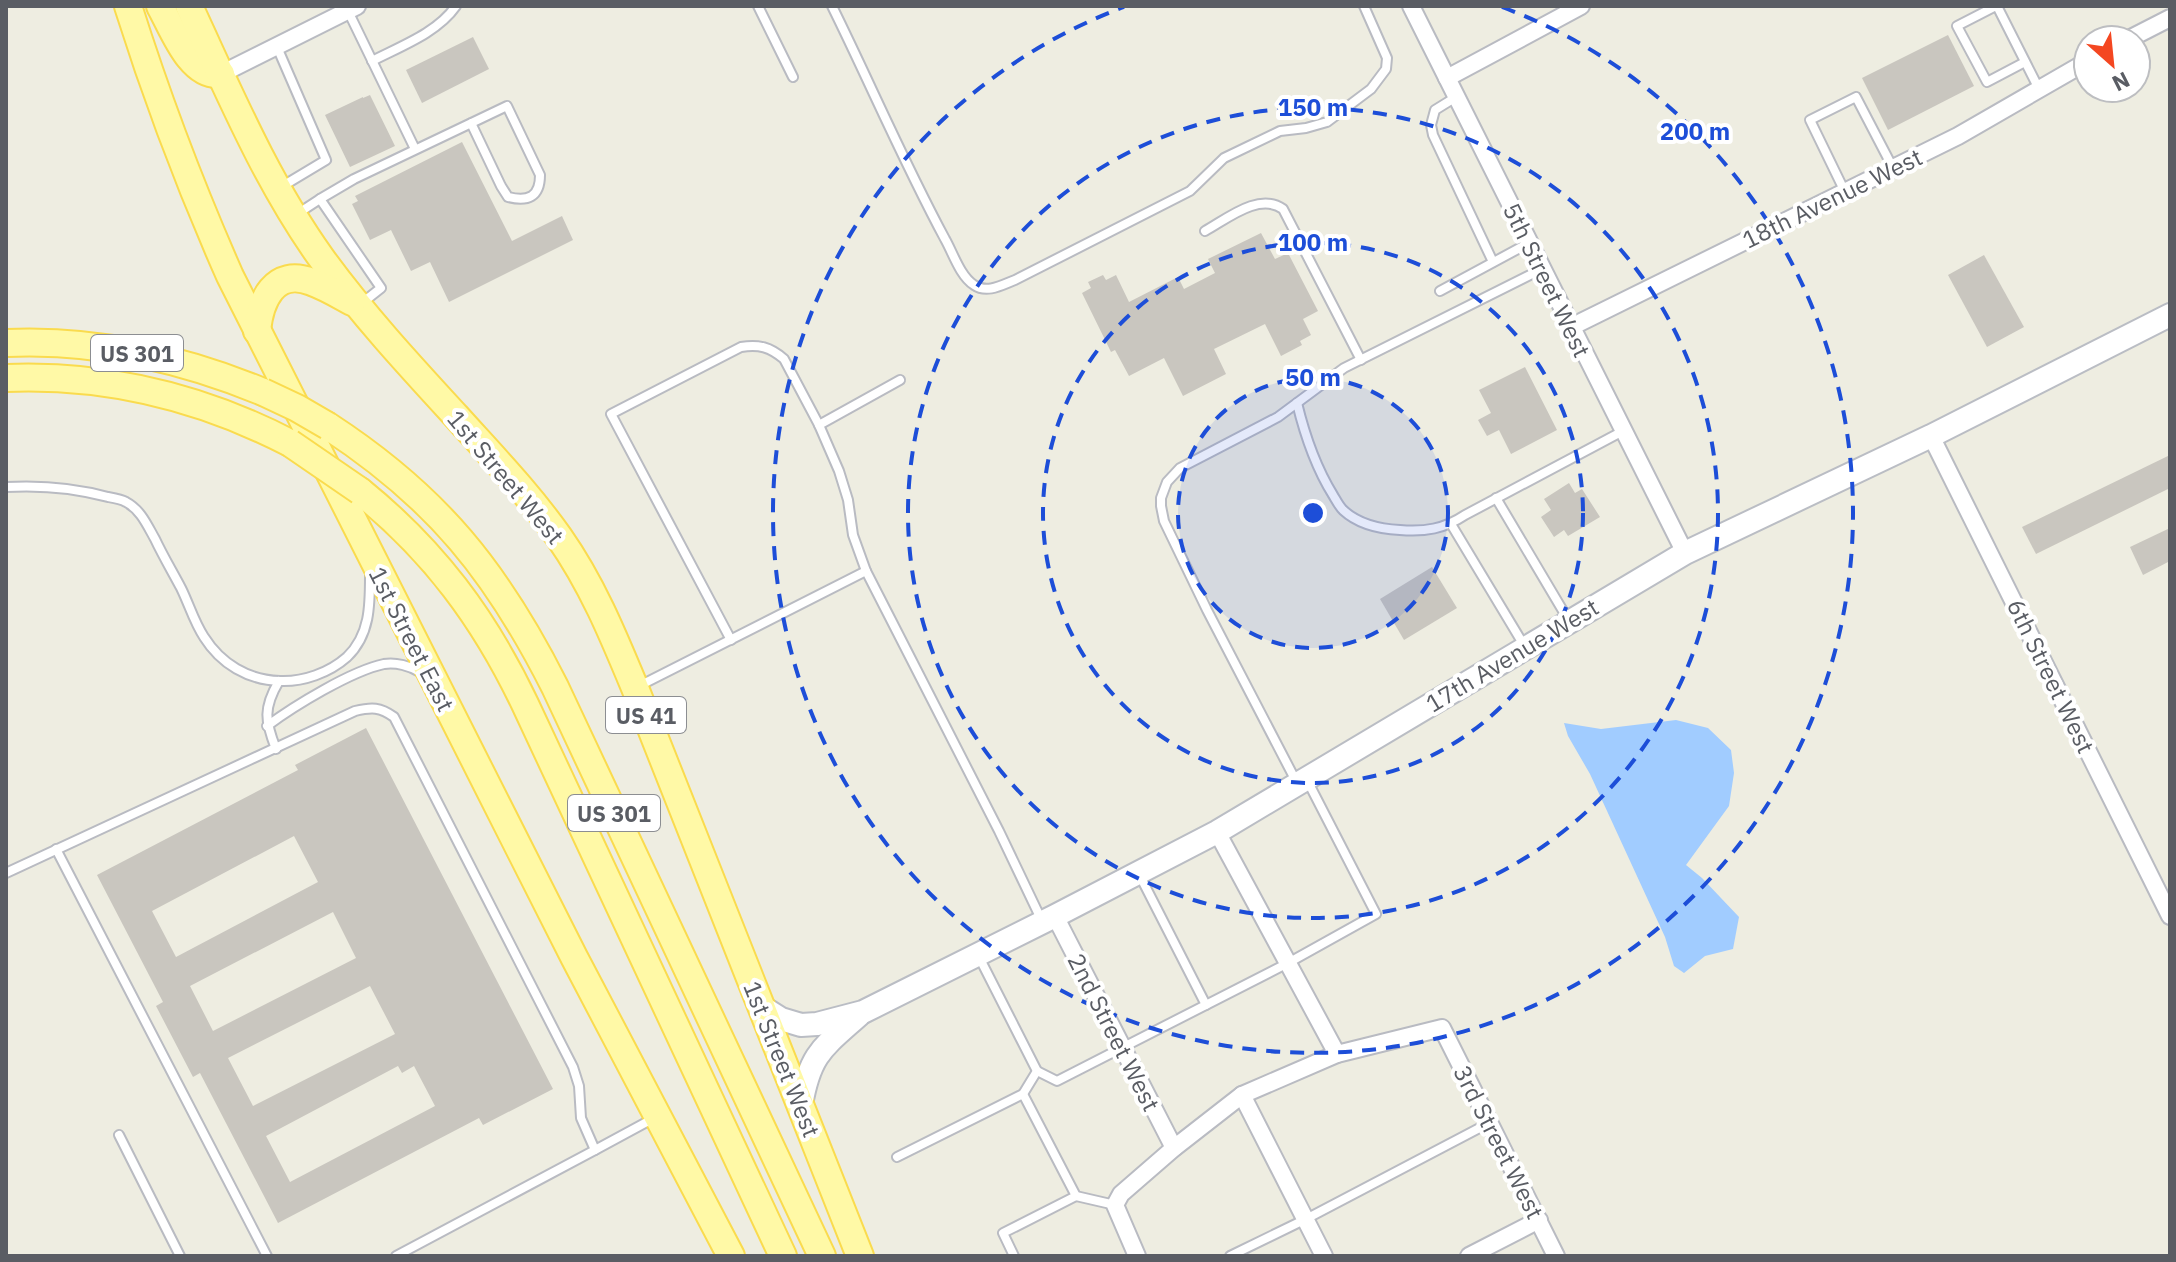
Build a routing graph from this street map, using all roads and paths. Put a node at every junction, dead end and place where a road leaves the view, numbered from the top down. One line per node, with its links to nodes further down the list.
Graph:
1 (128, 6): 38 (main road, 1st Street East)
2 (160, 6): 18 (main road)
3 (189, 6): 18 (main road, 1st Street West / US 41)
4 (456, 6): 15 (lane)
5 (758, 6): 19 (lane)
6 (832, 6): 7 (lane)
7 (1364, 6)
8 (1411, 6): 20 (street, 5th Street West)
9 (1581, 6): 20 (street)
10 (1997, 6): 16 (lane); 16 (lane)
11 (353, 8): 14 (street); 15 (lane)
12 (2170, 18): 13 (street)
13 (2152, 27)
14 (277, 47): 18 (street); 26 (lane)
15 (372, 61): 24 (lane)
16 (2025, 62): 21 (lane)
17 (2072, 70): 21 (street, 18th Avenue West)
18 (221, 74): 26 (main road, 1st Street West / US 41)
19 (793, 77)
20 (1447, 78): 22 (street, 5th Street West)
21 (2039, 89): 25 (street, 18th Avenue West)
22 (1456, 97): 31 (street, 5th Street West); 32 (lane)
23 (471, 123): 23 (lane); 24 (lane)
24 (415, 149): 28 (lane)
25 (1893, 168): 27 (street, 18th Avenue West); 27 (lane)
26 (278, 189): 29 (main road, 1st Street West / US 41)
27 (1845, 192): 37 (street, 18th Avenue West)
28 (320, 199): 29 (lane); 35 (lane)
29 (293, 216): 35 (main road, 1st Street West / US 41)
30 (1205, 231): 40 (lane)
31 (1529, 243): 32 (lane); 33 (street, 5th Street West)
32 (1493, 262): 34 (lane)
33 (1542, 269): 37 (street, 5th Street West); 40 (lane)
34 (1440, 291)
35 (358, 306): 38 (main road); 58 (main road, 1st Street West / US 41)
36 (2170, 316): 46 (street, 17th Avenue West)
37 (1571, 327): 45 (street, 5th Street West)
38 (257, 331): 51 (main road, 1st Street East)
39 (6, 343): 94 (main road, 1st Street West / US 301, bridge)
40 (1361, 360): 43 (lane)
41 (6, 378): 93 (main road, US 301, bridge)
42 (900, 380): 44 (lane)
43 (1297, 403): 49 (lane); 61 (lane)
44 (819, 425): 52 (lane); 54 (lane)
45 (1623, 431): 48 (lane); 50 (street, 5th Street West)
46 (1931, 436): 50 (street, 17th Avenue West); 66 (street, 6th Street West)
47 (6, 487): 57 (lane)
48 (1496, 498): 49 (lane); 53 (lane)
49 (1451, 524): 55 (lane)
50 (1685, 553): 53 (street, 17th Avenue West)
51 (369, 554): 56 (main road, 1st Street East); 57 (lane)
52 (866, 571): 54 (lane); 67 (lane)
53 (1569, 621): 55 (street, 17th Avenue West)
54 (731, 640): 58 (lane)
55 (1526, 648): 61 (street, 17th Avenue West)
56 (433, 679): 59 (lane); 79 (main road, 1st Street East)
57 (279, 681): 59 (lane)
58 (635, 688): 71 (main road, 1st Street West / US 41)
59 (267, 726): 60 (lane)
60 (276, 749): 63 (lane); 83 (lane)
61 (1302, 781): 62 (street, 17th Avenue West); 69 (lane)
62 (1217, 832): 65 (street, 17th Avenue West); 69 (street)
63 (56, 849): 64 (lane); 90 (lane)
64 (6, 873)
65 (1139, 873): 67 (street, 17th Avenue West); 70 (lane)
66 (2170, 916)
67 (1049, 919): 68 (street, 17th Avenue West); 73 (street, 2nd Street West)
68 (977, 955): 72 (street, 17th Avenue West); 75 (lane)
69 (1288, 963): 70 (lane); 74 (street)
70 (1206, 1005): 73 (lane)
71 (762, 1007): 72 (street, 17th Avenue West); 78 (main road, 1st Street West / US 41)
72 (863, 1012): 78 (street, 17th Avenue West)
73 (1122, 1048): 75 (lane); 82 (street, 2nd Street West)
74 (1337, 1054): 77 (street); 80 (street, 3rd Street West)
75 (1037, 1071): 76 (lane)
76 (1023, 1094): 84 (lane); 85 (lane)
77 (1242, 1095): 82 (street); 87 (street)
78 (801, 1105): 95 (main road, 1st Street West / US 41)
79 (658, 1116): 83 (lane); 92 (main road, 1st Street East)
80 (1490, 1122): 87 (lane); 88 (street, 3rd Street West)
81 (119, 1135): 89 (lane)
82 (1174, 1148): 86 (street)
83 (595, 1150): 91 (lane)
84 (897, 1157)
85 (1076, 1196): 86 (lane); 96 (lane)
86 (1115, 1205): 97 (street)
87 (1306, 1219): 98 (lane); 99 (street)
88 (1539, 1220): 100 (street); 101 (street, 3rd Street West)
89 (180, 1256)
90 (267, 1256)
91 (396, 1256)
92 (731, 1256)
93 (783, 1256)
94 (822, 1256)
95 (860, 1256)
96 (1014, 1256)
97 (1137, 1256)
98 (1230, 1256)
99 (1324, 1256)
100 (1469, 1256)
101 (1556, 1256)

